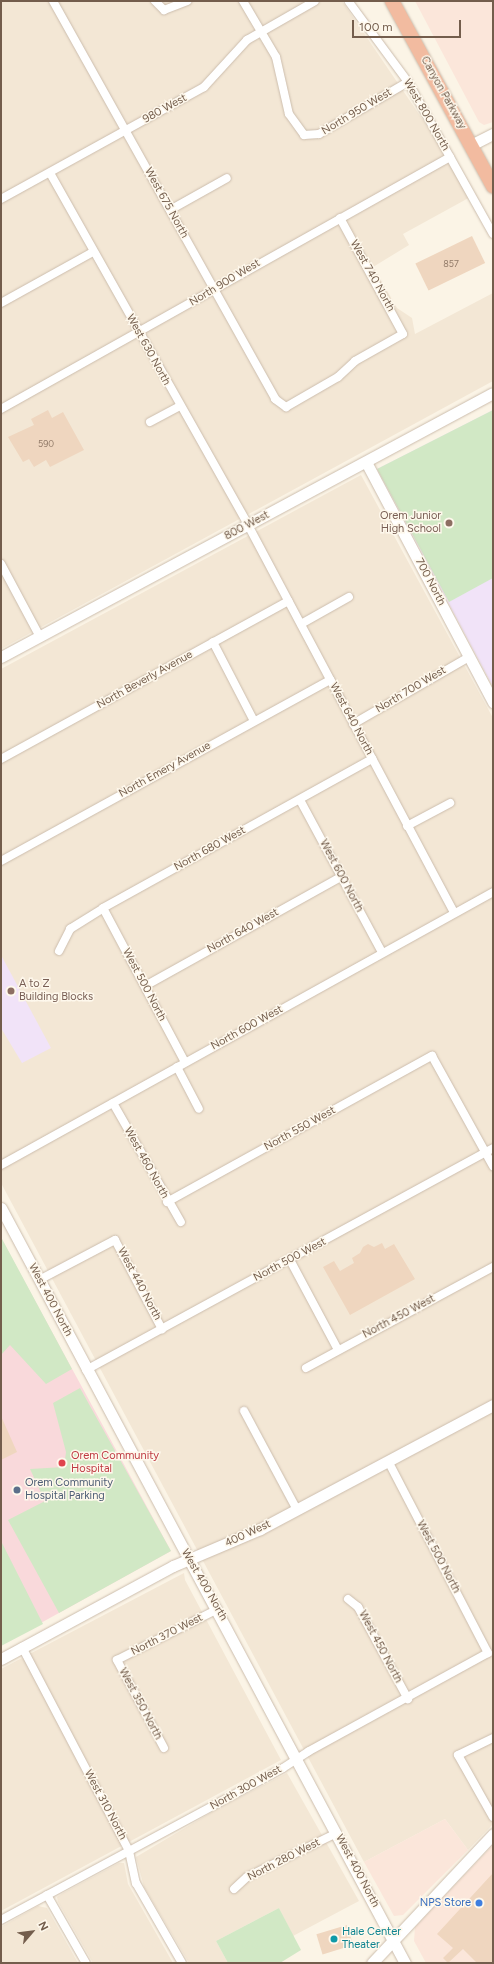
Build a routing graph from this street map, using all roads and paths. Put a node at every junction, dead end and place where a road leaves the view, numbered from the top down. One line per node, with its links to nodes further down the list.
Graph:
1 (53, 1): 10 (street, West 675 North)
2 (155, 1): 3 (street)
3 (187, 1)
4 (243, 1): 8 (street)
5 (315, 1): 8 (street, 980 West)
6 (392, 1): 12 (highway, Canyon Parkway)
7 (349, 2): 9 (street, West 800 North)
8 (259, 31): 9 (street, North 950 West); 10 (street, 980 West)
9 (408, 82): 13 (street, West 800 North)
10 (126, 131): 14 (street, 980 West); 18 (street, West 675 North)
11 (493, 134): 12 (main road)
12 (471, 145): 16 (highway, Canyon Parkway)
13 (450, 157): 19 (street, North 900 West); 20 (street, West 800 North)
14 (50, 172): 17 (street, 980 West); 21 (street, West 630 North)
15 (227, 178): 18 (street)
16 (493, 186)
17 (1, 200)
18 (170, 210): 22 (street, West 675 North)
19 (340, 218): 22 (street, North 900 West); 26 (street, West 740 North)
20 (493, 234)
21 (93, 252): 23 (street); 24 (street, West 630 North)
22 (214, 290): 24 (street, North 900 West); 26 (street, West 675 North)
23 (1, 303)
24 (138, 333): 27 (street, West 630 North); 28 (street, North 900 West)
25 (493, 393): 30 (main road, 800 West)
26 (280, 405)
27 (180, 406): 29 (street); 31 (street, West 630 North)
28 (1, 409)
29 (150, 422)
30 (366, 462): 31 (main road, 800 West); 39 (main road, 700 North)
31 (248, 526): 34 (street, West 640 North); 36 (main road, 800 West)
32 (1, 564): 36 (street)
33 (350, 597): 35 (street)
34 (288, 601): 35 (street, West 640 North); 37 (street, North Beverly Avenue)
35 (301, 624): 40 (street, West 640 North)
36 (40, 636): 38 (main road, 800 West)
37 (213, 642): 42 (street); 44 (street, North Beverly Avenue)
38 (1, 657)
39 (469, 657): 41 (main road, 700 North); 43 (street, North 700 West)
40 (330, 680): 42 (street, North Emery Avenue); 43 (street, West 640 North)
41 (493, 702)
42 (254, 721): 49 (street, North Emery Avenue)
43 (353, 724): 45 (street, West 640 North)
44 (1, 759)
45 (372, 759): 46 (street, North 680 West); 48 (street, West 640 North)
46 (300, 800): 50 (street, West 600 North); 52 (street, North 680 West)
47 (450, 803): 48 (street)
48 (407, 826): 53 (street, West 640 North)
49 (1, 861)
50 (342, 877): 55 (street, West 600 North); 56 (street, North 640 West)
51 (493, 892): 53 (street, North 600 West)
52 (103, 908): 54 (street, North 680 West); 56 (street, West 500 North)
53 (454, 913): 55 (street, North 600 West)
54 (59, 951)
55 (382, 952): 57 (street, North 600 West)
56 (145, 986): 57 (street, West 500 North)
57 (185, 1062): 58 (street, North 600 West)
58 (177, 1067): 59 (street, North 600 West); 60 (street)
59 (113, 1103): 63 (street, North 600 West); 65 (street, West 460 North)
60 (199, 1108)
61 (493, 1148): 62 (street, North 500 West)
62 (485, 1152): 64 (street); 65 (street, North 550 West); 68 (street, North 500 West)
63 (1, 1165)
64 (493, 1166)
65 (167, 1202): 67 (street, West 460 North)
66 (1, 1208): 70 (main road, West 400 North)
67 (181, 1222)
68 (290, 1260): 71 (street, North 500 West); 72 (street)
69 (493, 1267): 72 (street, North 450 West)
70 (39, 1280): 71 (street, West 440 North); 74 (main road, West 400 North)
71 (162, 1329): 74 (street, North 500 West)
72 (338, 1350): 73 (street, North 450 West)
73 (306, 1368)
74 (86, 1370): 79 (main road, West 400 North)
75 (493, 1404): 77 (main road, 400 West)
76 (244, 1411): 78 (street)
77 (388, 1461): 78 (main road, 400 West); 83 (street, West 500 North)
78 (296, 1510): 79 (main road, 400 West)
79 (190, 1561): 81 (main road, West 400 North); 82 (main road, 400 West)
80 (348, 1599): 86 (street, West 450 North)
81 (218, 1609): 85 (street, North 370 West); 89 (main road, West 400 North)
82 (22, 1648): 84 (main road, 400 West); 93 (street, West 310 North)
83 (488, 1653): 86 (street, North 300 West)
84 (1, 1659)
85 (117, 1660): 88 (street, West 350 North)
86 (408, 1699): 89 (street, North 300 West)
87 (493, 1738): 90 (street)
88 (164, 1748)
89 (298, 1760): 91 (main road, West 400 North); 93 (street, North 300 West)
90 (493, 1817)
91 (337, 1833): 94 (street, North 280 West); 97 (main road, West 400 North)
92 (493, 1834): 97 (main road)
93 (129, 1850): 95 (street, North 300 West); 99 (street, West 310 North)
94 (234, 1889)
95 (47, 1895): 96 (street, North 300 West); 98 (street)
96 (1, 1920)
97 (394, 1940): 100 (main road); 101 (main road, West 400 North)
98 (86, 1963)
99 (182, 1963)
100 (372, 1963)
101 (405, 1963)

